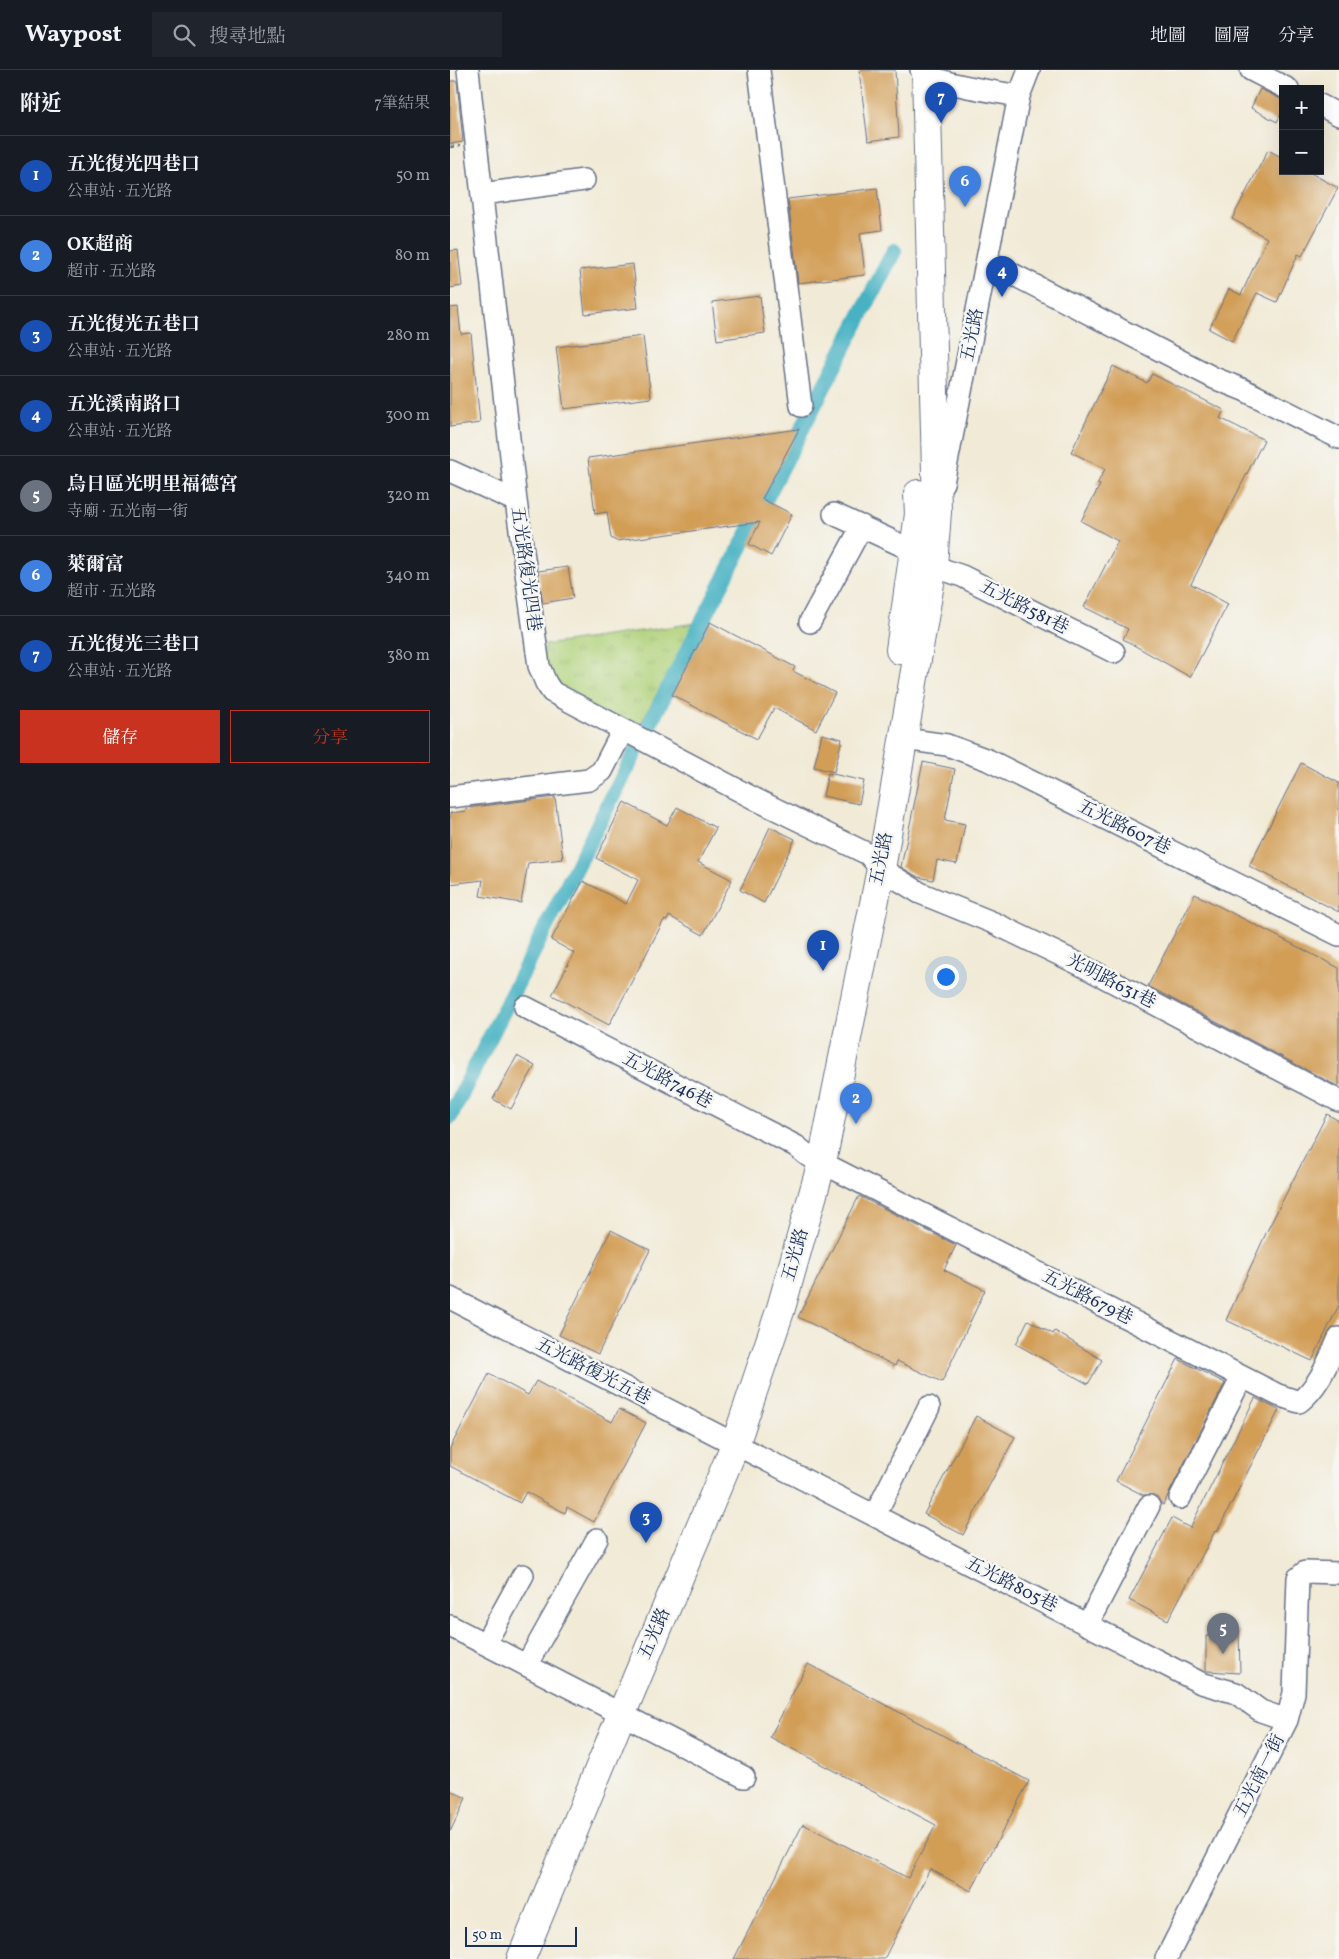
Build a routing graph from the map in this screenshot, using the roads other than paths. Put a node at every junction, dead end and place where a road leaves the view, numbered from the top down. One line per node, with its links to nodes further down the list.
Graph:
1 (468, 70): 11 (street, 五光路復光四巷)
2 (759, 70): 13 (street)
3 (1029, 70): 7 (street, 五光路)
4 (1251, 70): 6 (street)
5 (921, 72): 7 (street); 17 (main road, 五光路)
6 (1280, 85)
7 (1019, 96): 12 (street, 五光路)
8 (1324, 107): 9 (street)
9 (1339, 115)
10 (584, 180): 11 (street)
11 (482, 194): 16 (street, 五光路復光四巷)
12 (987, 261): 14 (street); 17 (street, 五光路)
13 (801, 406)
14 (1339, 438)
15 (450, 471): 16 (street)
16 (516, 501): 23 (street, 五光路復光四巷)
17 (928, 513): 20 (main road, 五光路)
18 (834, 514): 19 (street, 五光路581巷)
19 (862, 526): 20 (street, 五光路581巷); 21 (street)
20 (924, 558): 22 (street, 五光路581巷); 24 (main road, 五光路); 26 (main road, 五光路)
21 (810, 622)
22 (1114, 652)
23 (635, 736): 25 (street); 26 (street, 五光路復光四巷)
24 (904, 739): 26 (main road, 五光路); 27 (street, 五光路607巷)
25 (450, 798)
26 (874, 861): 29 (street, 光明路631巷); 30 (main road, 五光路)
27 (1339, 935)
28 (525, 1007): 30 (street, 五光路746巷)
29 (1339, 1101)
30 (815, 1158): 33 (street, 五光路679巷); 35 (main road, 五光路)
31 (450, 1298): 35 (street, 五光路復光五巷)
32 (1339, 1338): 33 (street, 五光路679巷)
33 (1242, 1377): 36 (street)
34 (929, 1407): 38 (street)
35 (728, 1441): 38 (street, 五光路805巷); 46 (main road, 五光路)
36 (1180, 1498)
37 (1149, 1506): 42 (street)
38 (875, 1515): 42 (street, 五光路805巷)
39 (597, 1539): 45 (street)
40 (1339, 1573): 47 (street, 五光南一街)
41 (523, 1575): 44 (street)
42 (1087, 1625): 47 (street, 五光路805巷)
43 (450, 1626): 44 (street)
44 (485, 1644): 45 (street)
45 (527, 1664): 46 (street)
46 (615, 1710): 48 (street); 49 (main road, 五光路); 50 (main road, 五光路)
47 (1287, 1720): 51 (street, 五光南一街)
48 (744, 1777)
49 (504, 1959)
50 (522, 1959)
51 (1166, 1959)

